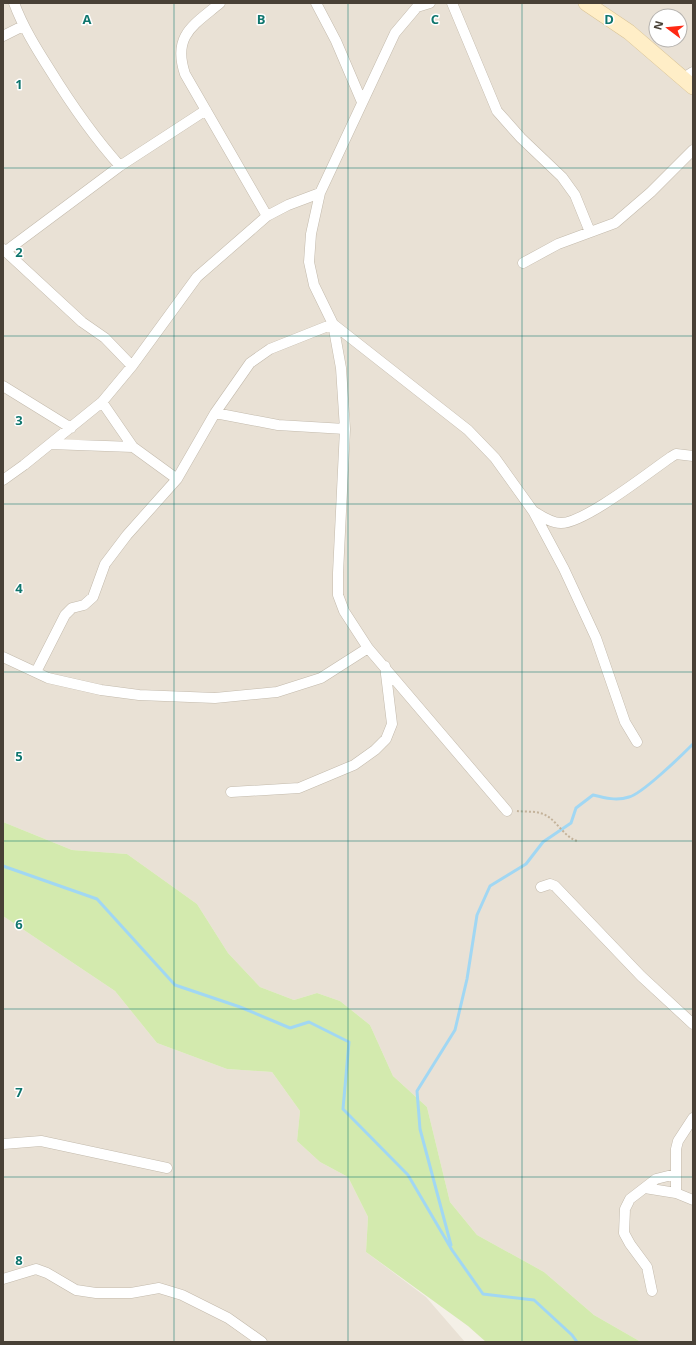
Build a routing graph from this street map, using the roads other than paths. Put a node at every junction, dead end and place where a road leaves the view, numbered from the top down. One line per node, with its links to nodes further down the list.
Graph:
1 (14, 3): 7 (street)
2 (220, 3): 11 (street)
3 (316, 3): 10 (street)
4 (430, 3): 10 (street)
5 (452, 3): 16 (street)
6 (586, 3): 9 (street)
7 (23, 26): 8 (street); 13 (street)
8 (3, 36)
9 (689, 80)
10 (362, 102): 14 (street)
11 (206, 110): 13 (street); 15 (street)
12 (693, 150): 16 (street)
13 (120, 166): 17 (street)
14 (320, 193): 15 (street); 19 (street)
15 (267, 216): 20 (street)
16 (590, 232): 18 (street)
17 (4, 250): 20 (street)
18 (523, 262)
19 (333, 324): 23 (street); 25 (street); 31 (street)
20 (132, 366): 22 (street)
21 (3, 386): 24 (street)
22 (102, 402): 24 (street); 27 (street)
23 (215, 413): 25 (street); 29 (street)
24 (71, 428): 26 (street)
25 (345, 430): 32 (street)
26 (50, 444): 27 (street); 30 (street)
27 (133, 447): 29 (street)
28 (693, 456): 31 (street)
29 (177, 479): 35 (street)
30 (3, 480)
31 (533, 511): 36 (street)
32 (368, 648): 34 (street); 35 (street)
33 (3, 657): 35 (street)
34 (385, 666): 37 (street); 38 (street)
35 (36, 672)
36 (637, 742)
37 (231, 792)
38 (507, 811)
39 (541, 887): 40 (street)
40 (693, 1023)
41 (693, 1118): 44 (street)
42 (3, 1144): 43 (street)
43 (167, 1168)
44 (676, 1174): 45 (street); 46 (street)
45 (645, 1188): 46 (street); 49 (street)
46 (676, 1193): 47 (street)
47 (693, 1200)
48 (3, 1279): 50 (street)
49 (652, 1291)
50 (262, 1342)

